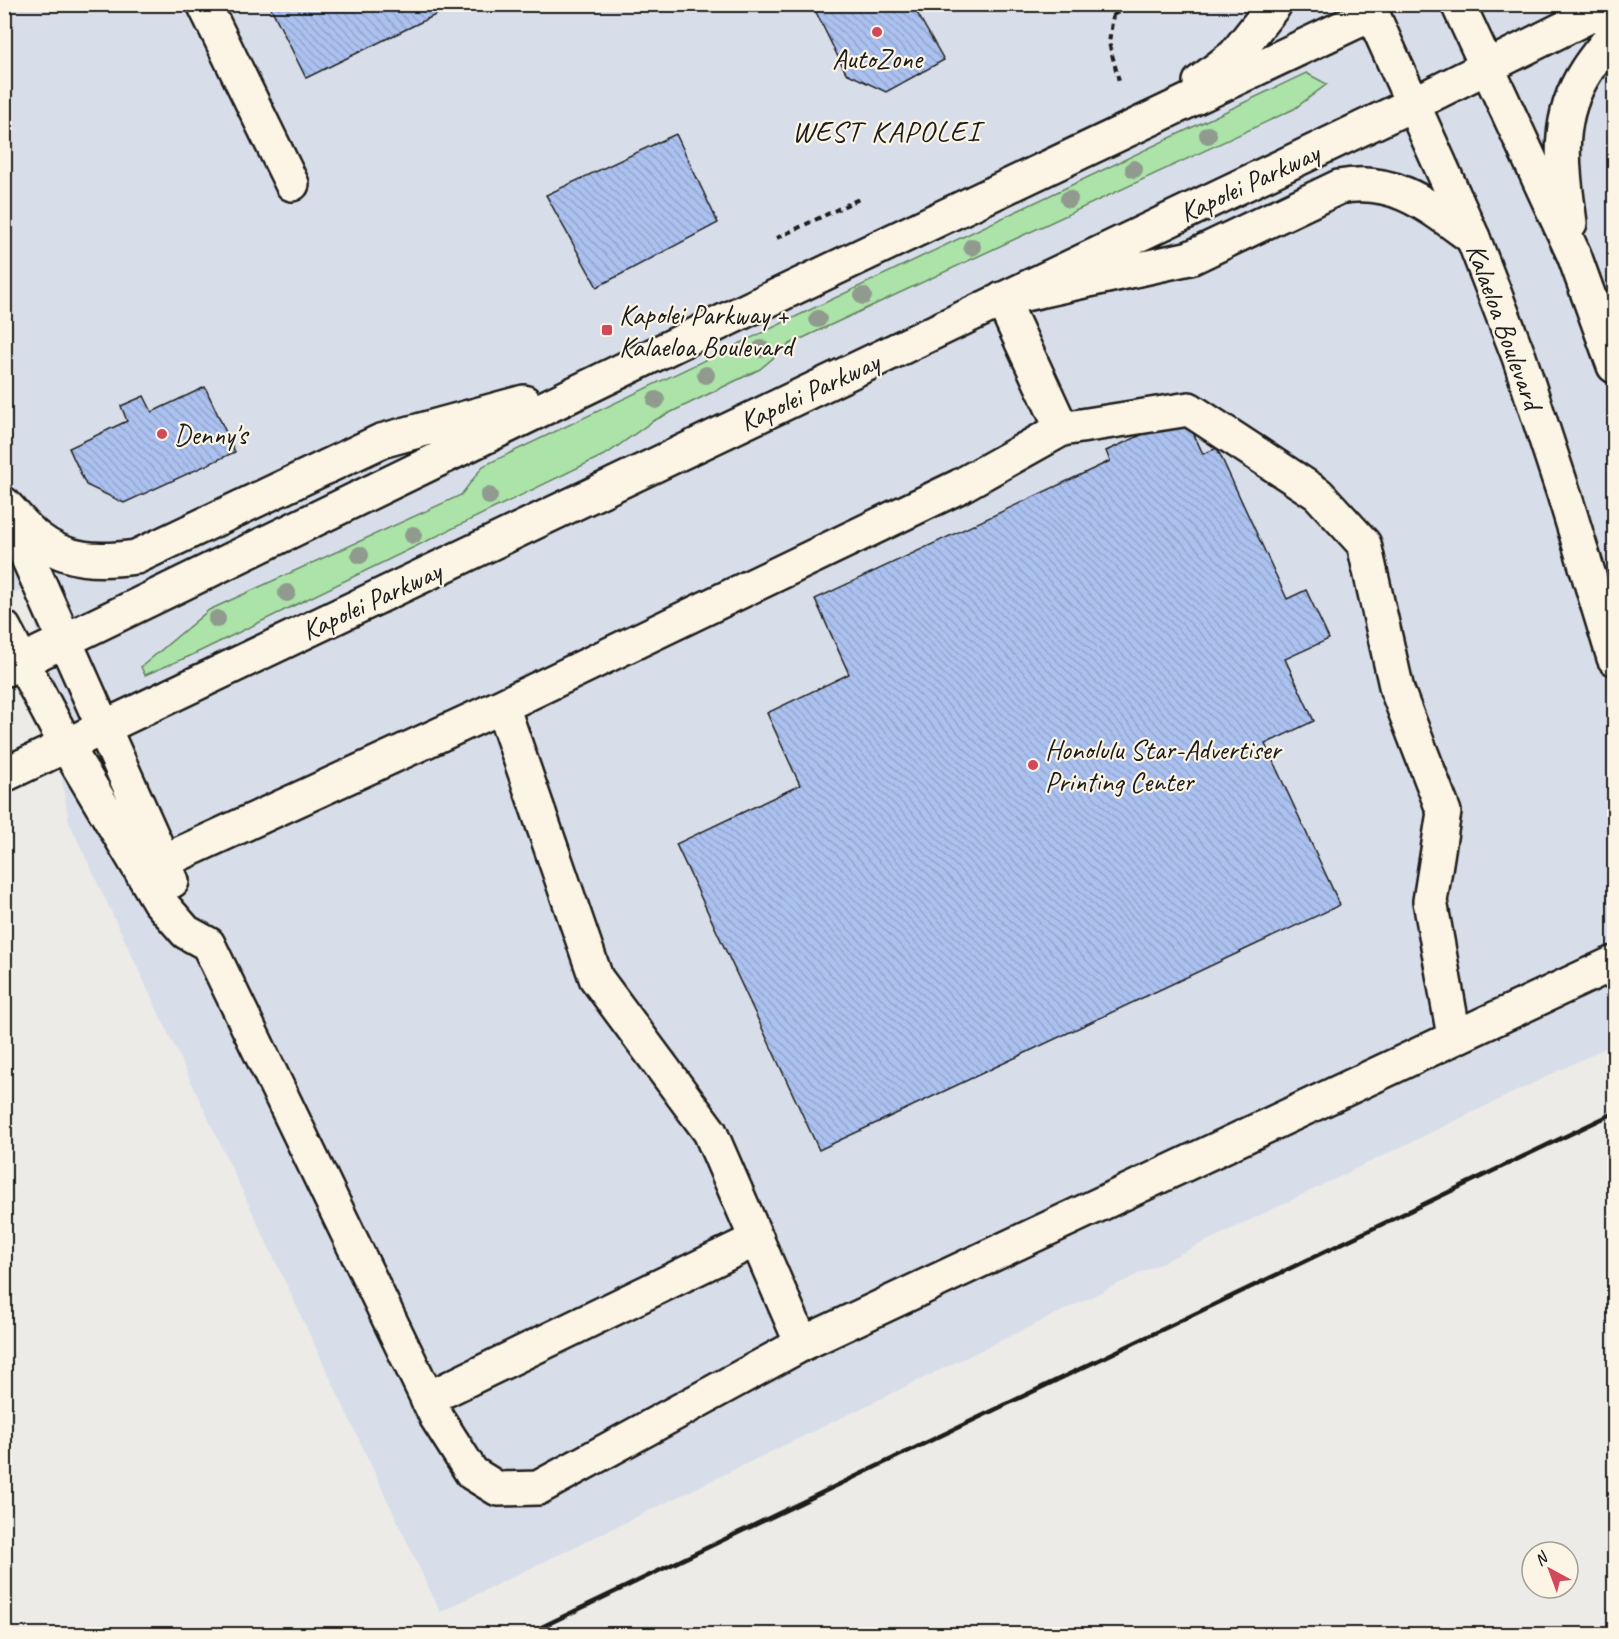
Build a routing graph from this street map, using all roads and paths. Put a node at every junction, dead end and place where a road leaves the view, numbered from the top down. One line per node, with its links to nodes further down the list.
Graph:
1 (204, 4): 14 (street)
2 (1108, 4): 8 (path)
3 (1135, 4): 8 (path)
4 (1275, 4): 13 (street)
5 (1458, 4): 10 (street)
6 (1613, 4): 10 (street, Kapolei Parkway)
7 (1378, 8): 12 (street, Kalaeloa Boulevard); 13 (street)
8 (1113, 15): 11 (path)
9 (1614, 34): 18 (street)
10 (1488, 69): 12 (street, Kapolei Parkway); 18 (street)
11 (1119, 81)
12 (1413, 104): 17 (street, Kalaeloa Boulevard); 19 (street, Kapolei Parkway)
13 (1154, 118): 21 (street)
14 (292, 184)
15 (859, 199): 16 (path)
16 (777, 238)
17 (1473, 238): 19 (street); 26 (street, Kalaeloa Boulevard)
18 (1574, 255): 20 (street)
19 (1002, 299): 22 (street); 29 (street, Kapolei Parkway)
20 (1614, 366)
21 (604, 380): 23 (street); 25 (street)
22 (1062, 429): 28 (street); 35 (street)
23 (4, 504): 25 (street)
24 (4, 628): 27 (street)
25 (66, 640): 27 (street); 29 (street)
26 (1614, 658)
27 (13, 666): 30 (street)
28 (502, 706): 32 (street); 36 (street)
29 (104, 727): 30 (street, Kapolei Parkway); 32 (street)
30 (66, 746): 31 (street, Kapolei Parkway); 33 (street)
31 (4, 775)
32 (164, 861): 33 (street)
33 (186, 932): 38 (street)
34 (1614, 963): 35 (street)
35 (1454, 1036): 37 (street)
36 (757, 1239): 37 (street); 38 (street)
37 (802, 1344): 38 (street)
38 (427, 1399)

